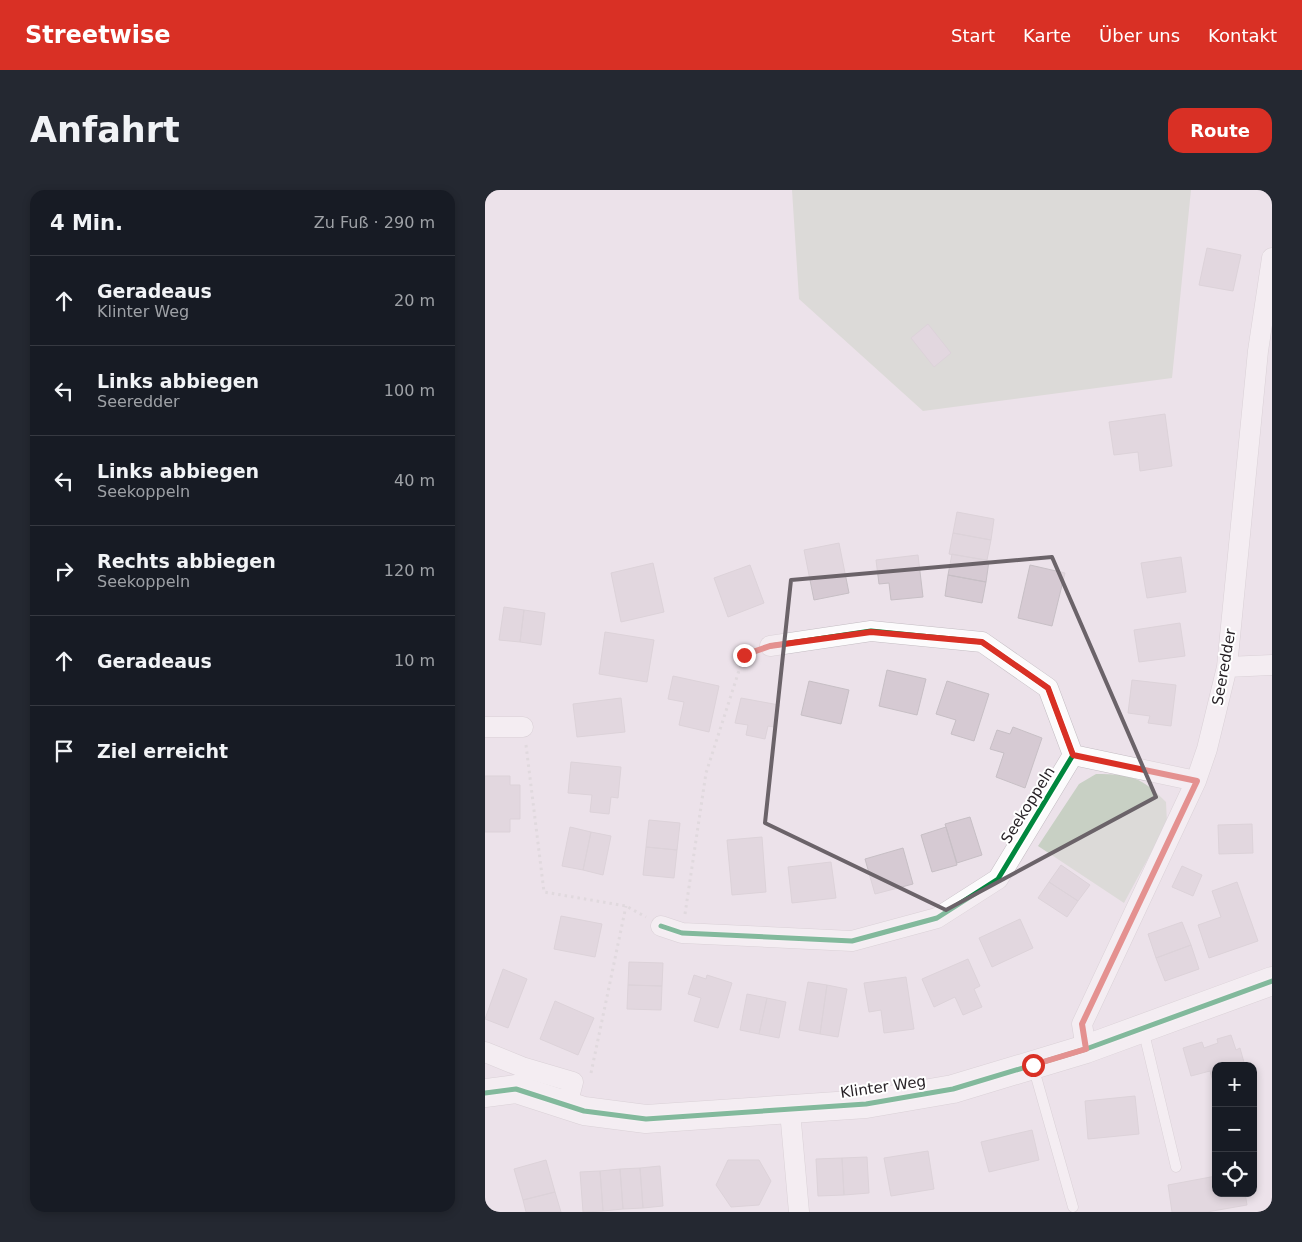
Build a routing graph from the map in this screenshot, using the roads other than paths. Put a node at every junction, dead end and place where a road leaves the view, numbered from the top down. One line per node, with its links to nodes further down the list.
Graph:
1 (1272, 258): 4 (street, Seeredder)
2 (770, 646): 7 (street)
3 (1272, 665): 4 (street)
4 (1227, 667): 8 (street, Seeredder)
5 (485, 727): 6 (street)
6 (523, 727)
7 (1073, 755): 8 (street); 9 (street, Seekoppeln)
8 (1197, 781): 12 (street, Seeredder)
9 (661, 926)
10 (1272, 981): 11 (street, Klinter Weg)
11 (1143, 1028): 12 (street, Klinter Weg); 18 (lane)
12 (1086, 1049): 14 (street, Klinter Weg)
13 (485, 1052): 15 (street)
14 (1033, 1065): 17 (street, Klinter Weg); 19 (lane)
15 (519, 1078): 16 (street, Klinter Weg); 17 (street, Klinter Weg)
16 (485, 1093)
17 (790, 1111): 20 (street)
18 (1176, 1167)
19 (1073, 1207)
20 (799, 1212)

